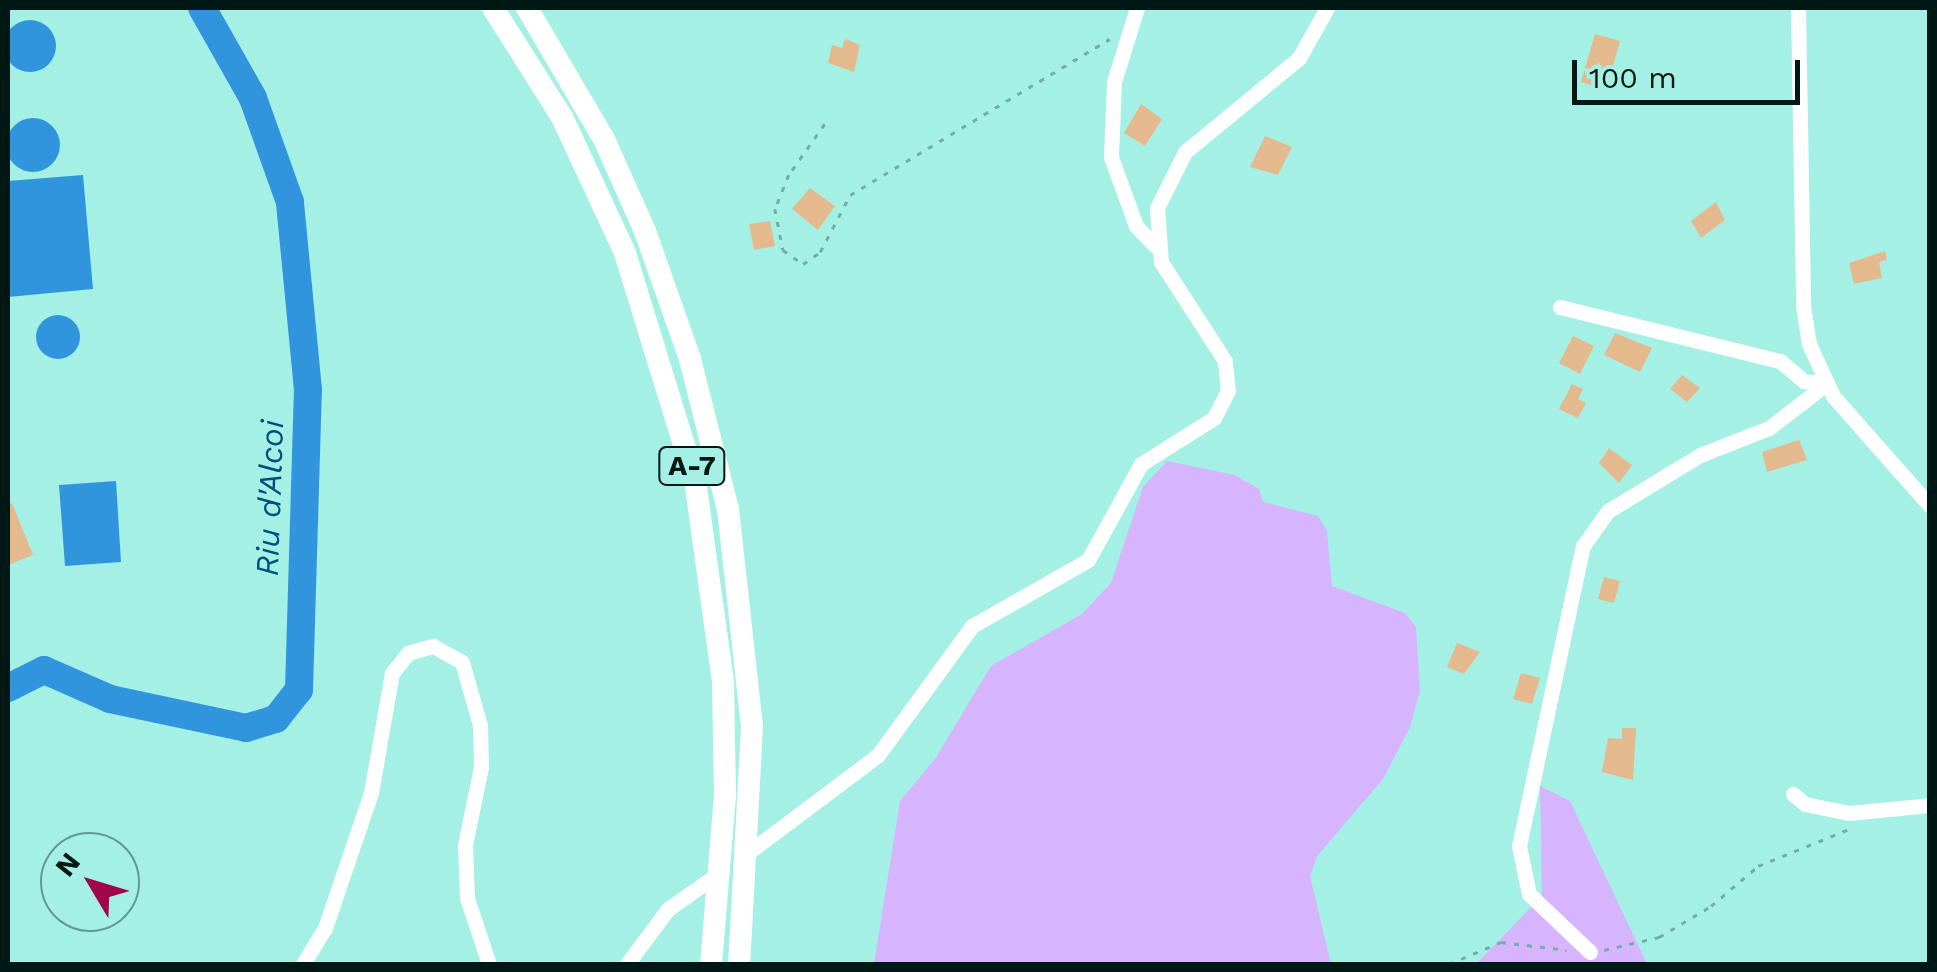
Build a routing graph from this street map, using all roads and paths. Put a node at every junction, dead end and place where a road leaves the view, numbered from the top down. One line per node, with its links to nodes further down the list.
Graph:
1 (494, 8): 20 (highway, A-7)
2 (527, 8): 21 (highway, A-7)
3 (1137, 8): 7 (street)
4 (1327, 8): 5 (street); 9 (street)
5 (1336, 8)
6 (1798, 8): 11 (street)
7 (1130, 30): 8 (path); 9 (street)
8 (825, 124)
9 (1156, 246): 19 (street)
10 (1560, 307): 11 (street)
11 (1826, 384): 12 (street); 16 (street)
12 (1930, 506)
13 (1793, 794): 14 (street)
14 (1930, 805)
15 (1861, 823): 16 (path)
16 (1590, 952): 22 (path)
17 (303, 964): 18 (street)
18 (489, 964)
19 (627, 964)
20 (712, 964)
21 (739, 964)
22 (1449, 964)

